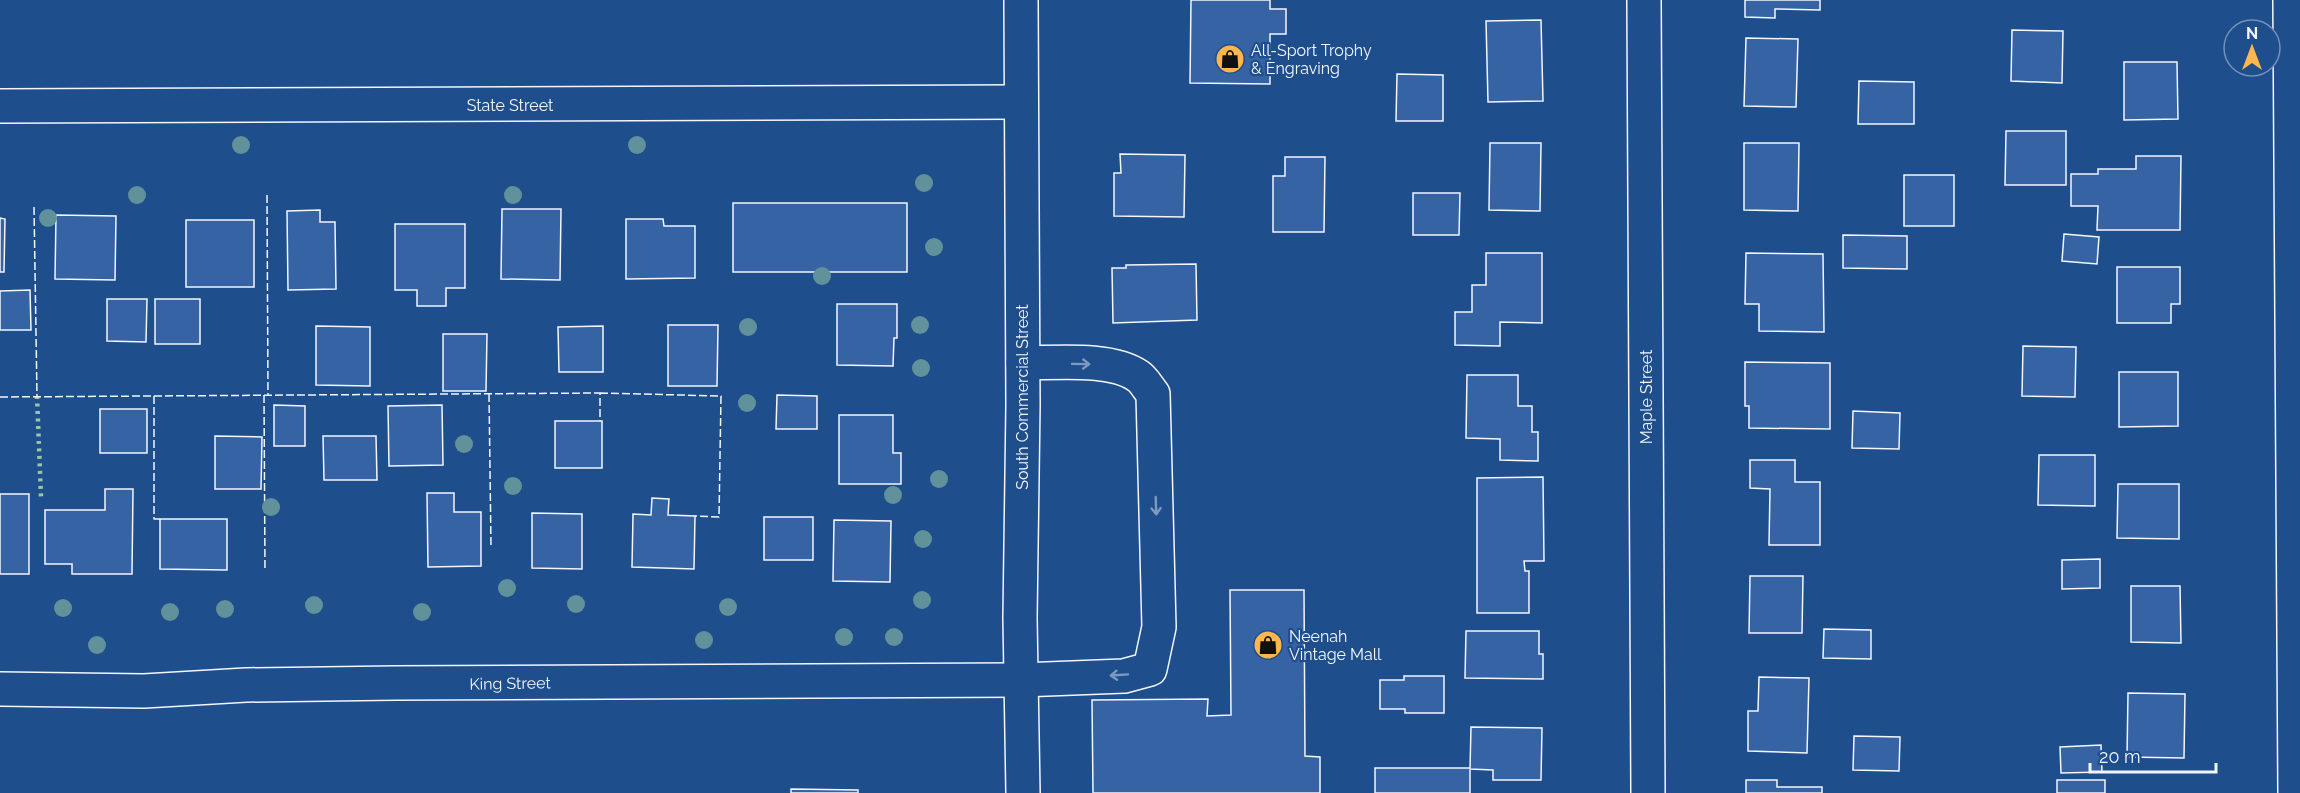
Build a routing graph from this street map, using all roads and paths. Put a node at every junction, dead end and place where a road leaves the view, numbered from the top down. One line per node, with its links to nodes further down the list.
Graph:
1 (1021, 0): 4 (street, South Commercial Street)
2 (1644, 0): 10 (street, Maple Street)
3 (2290, 0): 11 (street)
4 (1021, 102): 5 (street, State Street); 6 (street, South Commercial Street)
5 (0, 106)
6 (1023, 363): 7 (street, South Commercial Street); 7 (street, King Street, one-way to 7)
7 (1021, 680): 8 (street, King Street); 9 (street, South Commercial Street)
8 (0, 689)
9 (1023, 793)
10 (1647, 793)
11 (2295, 793)

